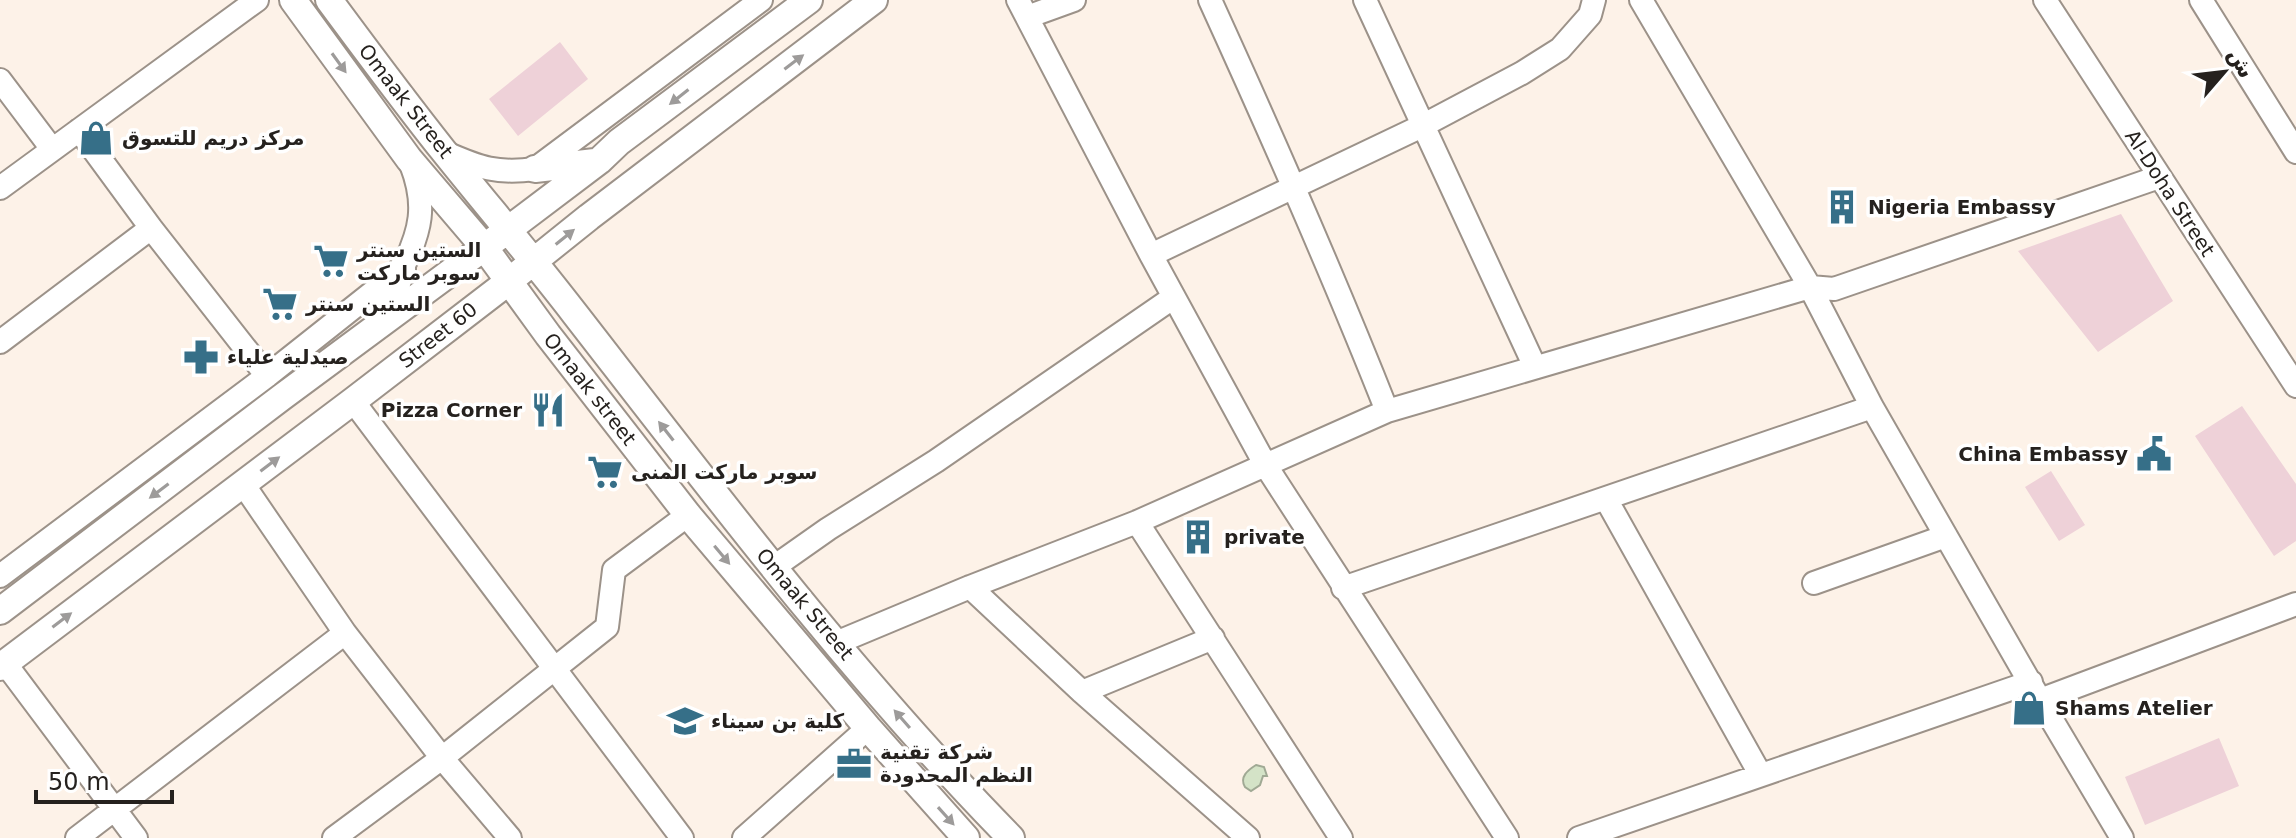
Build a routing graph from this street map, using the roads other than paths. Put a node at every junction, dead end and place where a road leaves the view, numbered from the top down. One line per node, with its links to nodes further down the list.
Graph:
1 (257, 0): 19 (street)
2 (293, 0): 23 (main road, Omaak street, one-way to 23)
3 (329, 0): 21 (main road, Omaak Street)
4 (761, 0): 25 (street)
5 (809, 0): 15 (main road, Street 60)
6 (874, 0): 17 (main road, Street 60, one-way to 6)
7 (1074, 0): 14 (street)
8 (1210, 0): 27 (street)
9 (1365, 0): 18 (street)
10 (1594, 0): 18 (street)
11 (1641, 0): 36 (street)
12 (2045, 0): 26 (street, Al-Doha Street)
13 (2201, 0): 22 (street)
14 (1022, 9): 32 (street)
15 (719, 67): 17 (main road); 24 (main road, Street 60, one-way to 24)
16 (0, 80): 20 (street)
17 (746, 98): 33 (main road, Street 60, one-way to 17)
18 (1422, 126): 27 (street); 42 (street)
19 (79, 130): 20 (street); 29 (street)
20 (52, 149): 28 (street)
21 (444, 152): 25 (street); 30 (main road, Omaak Street)
22 (2296, 152)
23 (409, 159): 31 (main road, Omaak street); 34 (street)
24 (599, 161): 25 (main road); 30 (main road, Street 60)
25 (535, 169)
26 (2159, 177): 36 (street); 44 (street, Al-Doha Street)
27 (1295, 187): 32 (street); 47 (street)
28 (0, 188)
29 (151, 228): 41 (street); 43 (street)
30 (509, 229): 31 (main road, Street 60); 33 (main road, Omaak Street)
31 (484, 247): 35 (main road, Omaak street); 39 (main road, Street 60)
32 (1151, 255): 37 (street)
33 (534, 262): 35 (main road, Street 60); 38 (main road, Omaak Street)
34 (402, 269): 39 (main road); 43 (street)
35 (508, 282): 40 (main road, Omaak street); 45 (main road, Street 60)
36 (1810, 287): 42 (street); 46 (street)
37 (1174, 297): 48 (street); 54 (street)
38 (575, 313): 40 (main road); 54 (main road, Omaak Street, one-way to 38)
39 (374, 330): 60 (main road, Street 60, one-way to 60)
40 (548, 335): 51 (main road, Omaak street)
41 (0, 342)
42 (1535, 367): 47 (street)
43 (267, 376): 55 (street)
44 (2296, 386)
45 (353, 401): 49 (main road, Street 60, one-way to 45); 65 (street)
46 (1872, 407): 50 (street); 53 (street)
47 (1387, 411): 48 (street)
48 (1266, 466): 52 (street); 58 (street)
49 (243, 484): 61 (street); 64 (main road, Street 60, one-way to 49)
50 (1606, 499): 58 (street); 70 (street)
51 (688, 515): 65 (street); 68 (main road, Omaak street, one-way to 68)
52 (1137, 522): 57 (street); 62 (street)
53 (1946, 536): 56 (street); 66 (street)
54 (774, 567): 63 (main road, Omaak Street)
55 (0, 576)
56 (1814, 583)
57 (970, 587): 63 (street); 67 (street)
58 (1343, 588): 82 (street)
59 (2296, 604): 66 (street)
60 (0, 611)
61 (345, 633): 69 (street); 71 (street)
62 (1213, 638): 67 (street); 81 (street)
63 (836, 643): 79 (main road, Omaak Street, one-way to 63)
64 (2, 665): 71 (street)
65 (554, 671): 69 (street); 76 (street)
66 (2036, 691): 70 (street); 84 (street)
67 (1082, 692): 80 (street)
68 (868, 728): 77 (street); 78 (main road, Omaak street, one-way to 78)
69 (442, 758): 74 (street); 75 (street)
70 (1760, 774): 83 (street)
71 (113, 809): 72 (street); 73 (street)
72 (77, 838)
73 (136, 838)
74 (334, 838)
75 (510, 838)
76 (682, 838)
77 (744, 838)
78 (966, 838)
79 (1011, 838)
80 (1248, 838)
81 (1341, 838)
82 (1507, 838)
83 (1579, 838)
84 (2122, 838)

